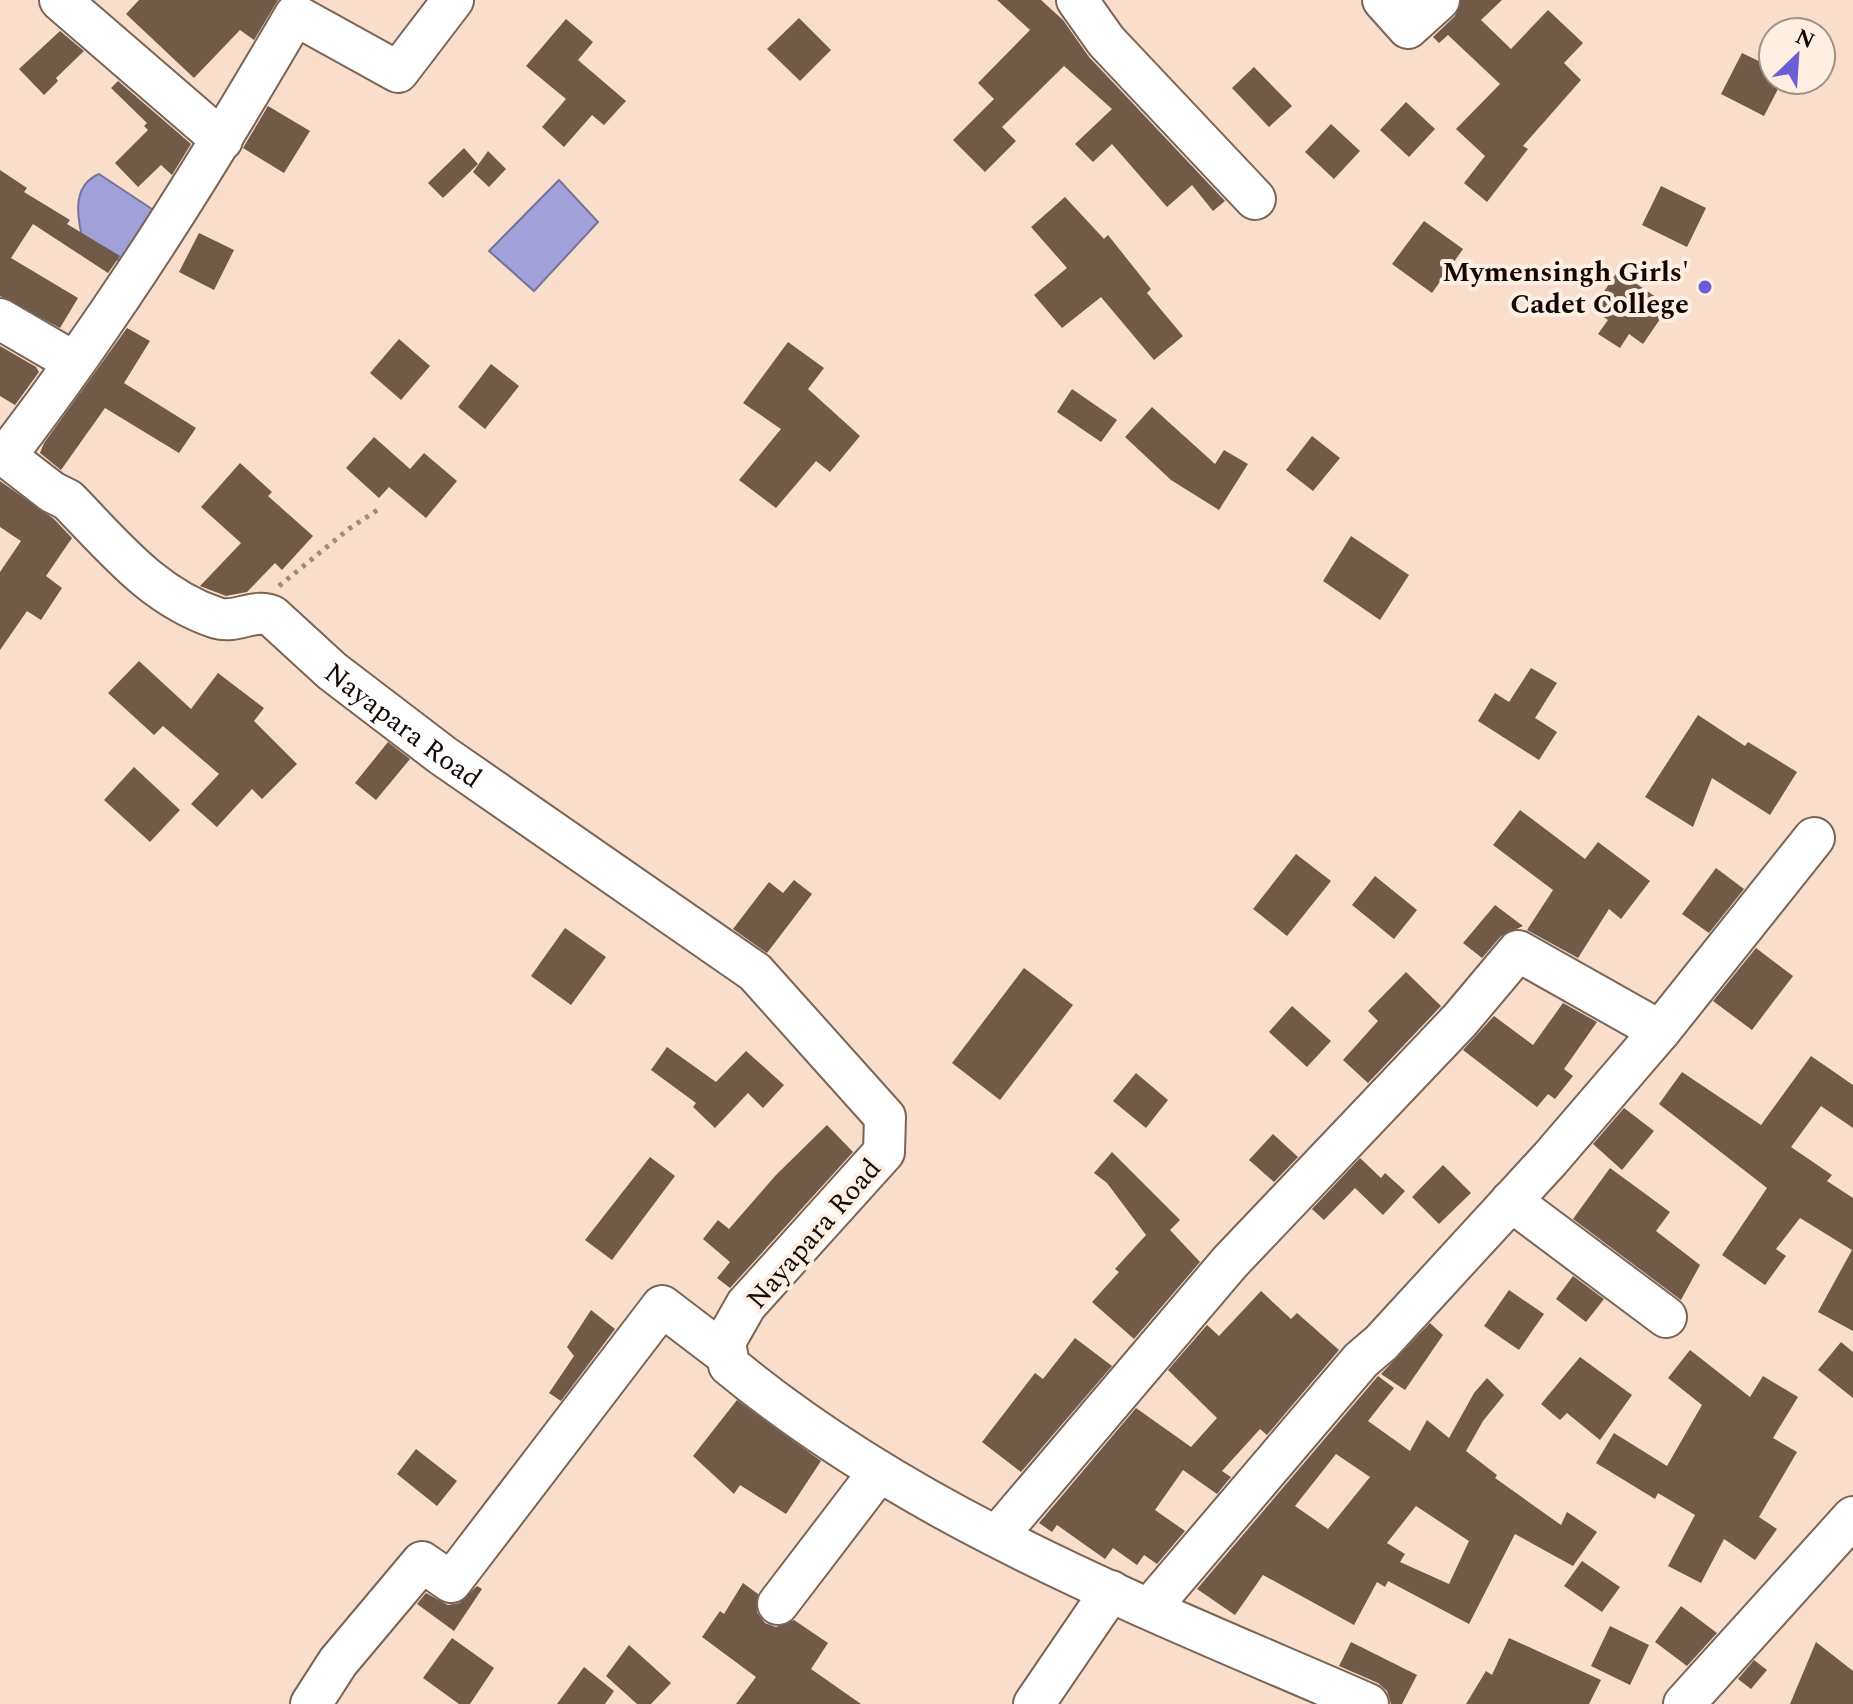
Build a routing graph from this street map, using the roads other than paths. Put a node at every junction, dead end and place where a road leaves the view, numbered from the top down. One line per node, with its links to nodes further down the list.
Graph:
1 (60, 0): 6 (street)
2 (453, 0): 6 (street)
3 (1077, 0): 7 (street)
4 (1383, 0): 5 (street)
5 (1439, 0)
6 (222, 140): 9 (street)
7 (1255, 199)
8 (0, 319): 9 (street)
9 (72, 361): 14 (street, Nayapara Road)
10 (1814, 838): 11 (street)
11 (1660, 1031): 12 (street); 17 (street)
12 (1511, 1201): 13 (street); 20 (street)
13 (1666, 1317)
14 (725, 1354): 15 (street); 22 (street)
15 (878, 1473): 17 (street); 19 (street)
16 (1853, 1517): 24 (street)
17 (998, 1535): 18 (street)
18 (1111, 1591): 20 (street); 21 (street)
19 (778, 1604)
20 (1150, 1608): 23 (street)
21 (1049, 1699)
22 (311, 1704)
23 (1368, 1704)
24 (1684, 1704)

